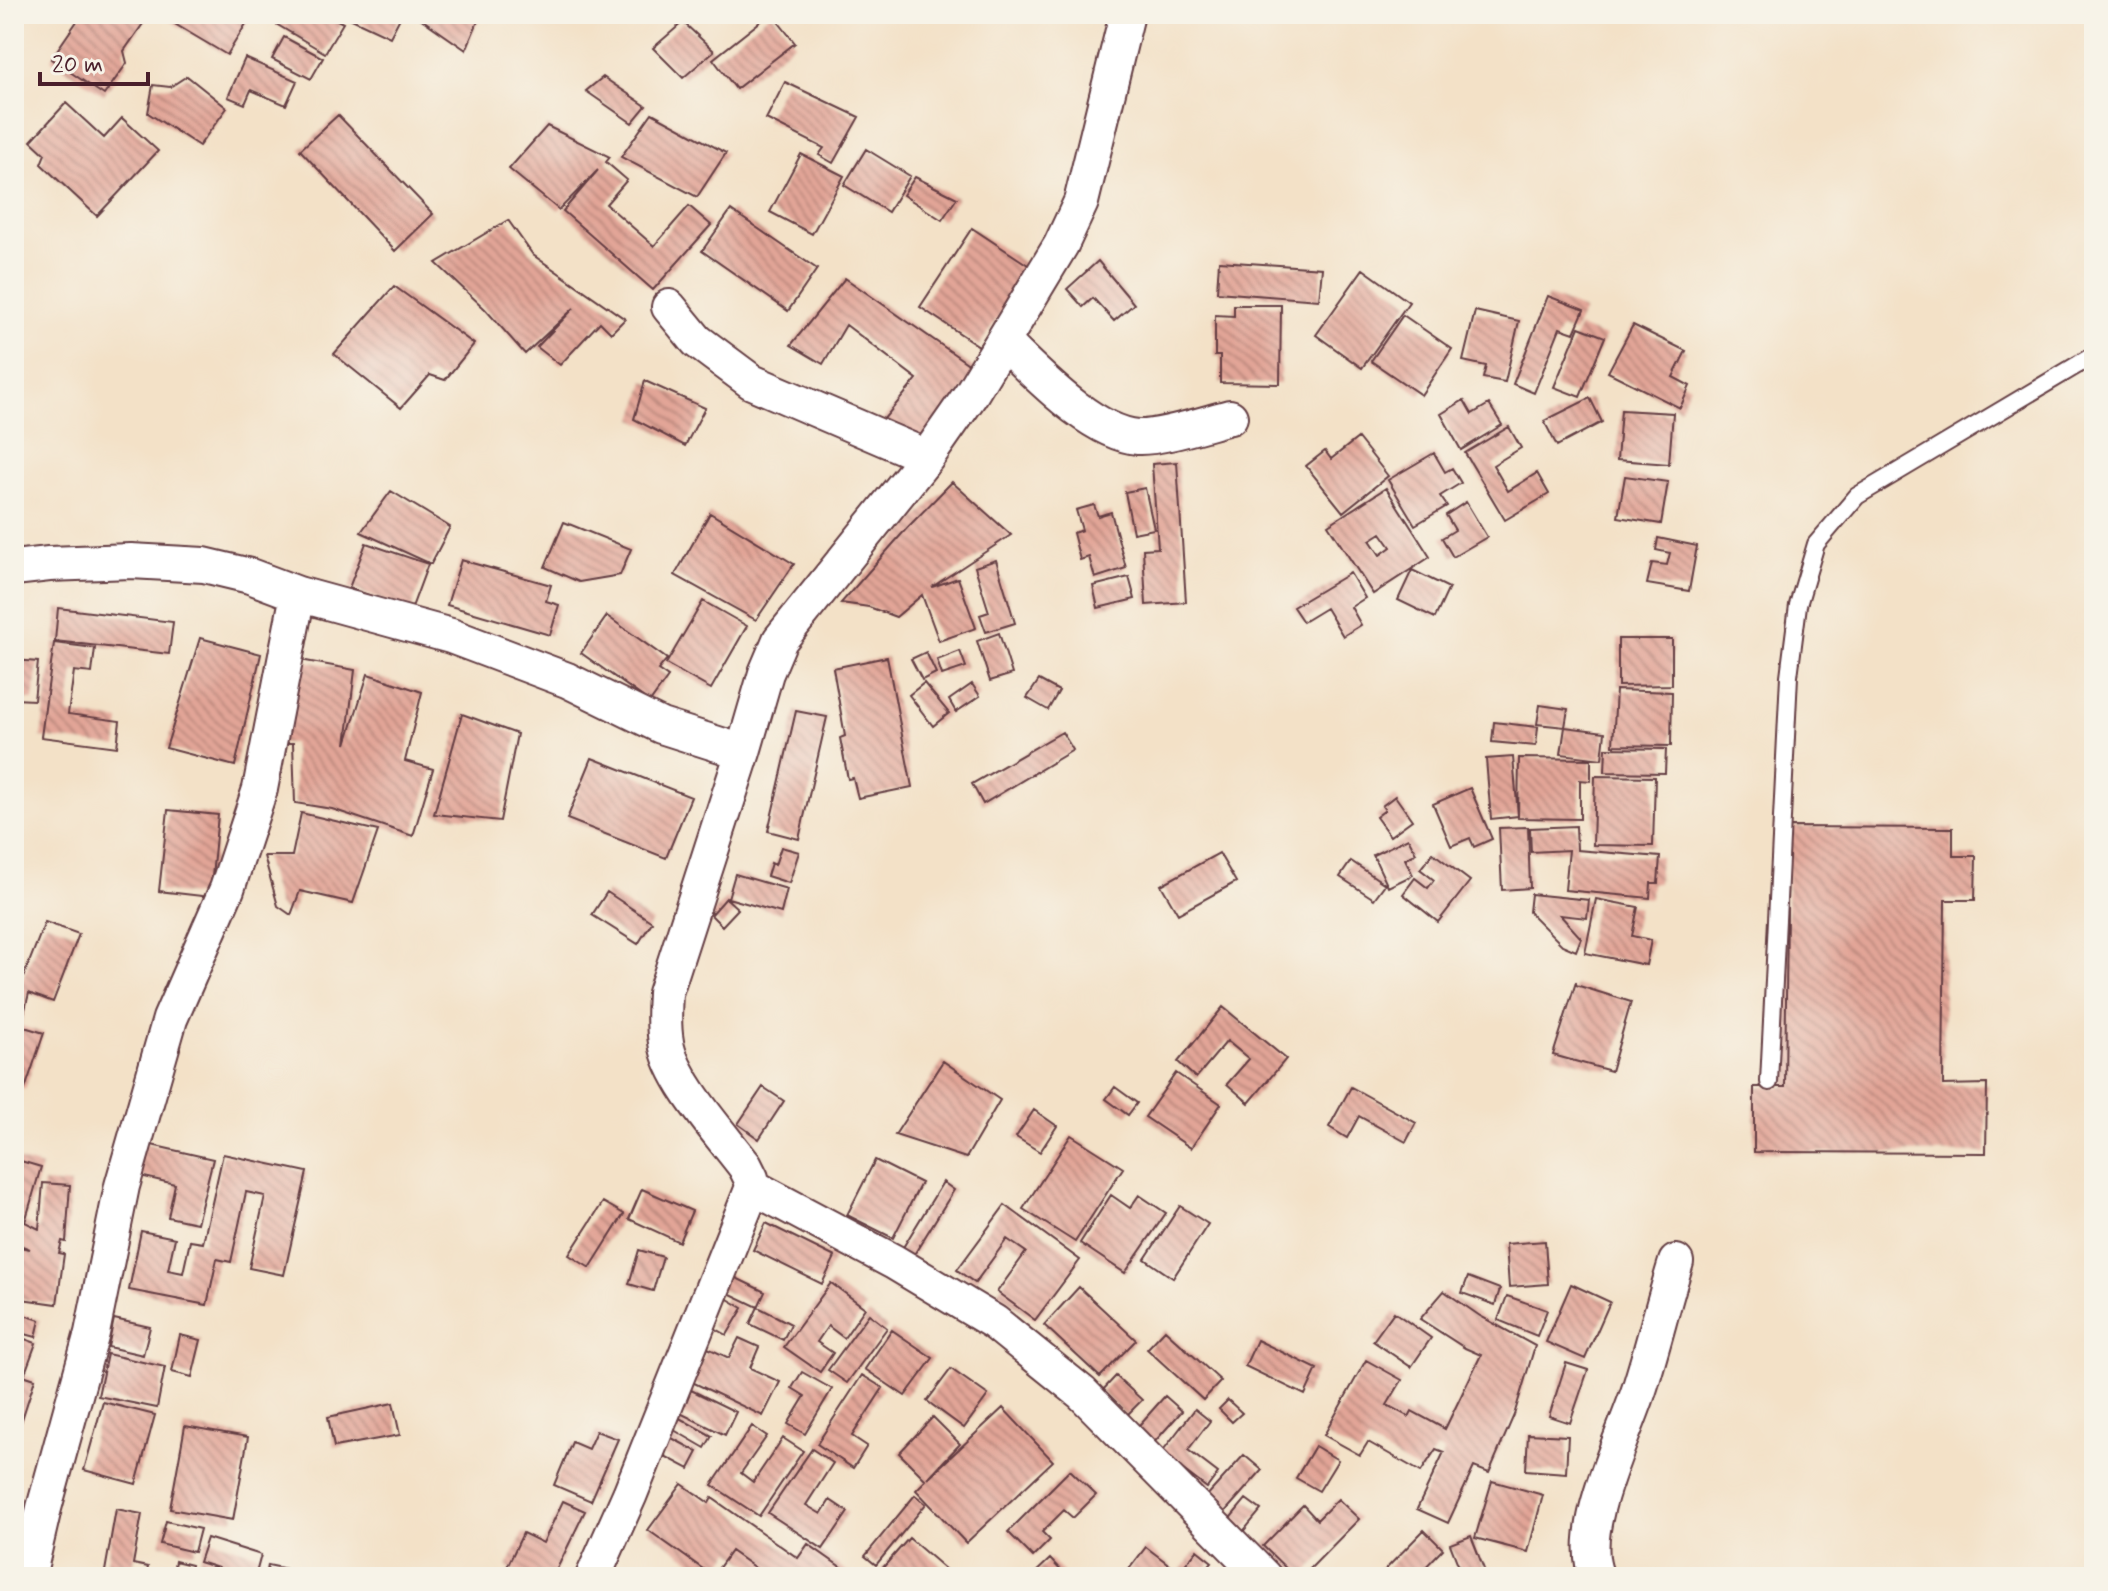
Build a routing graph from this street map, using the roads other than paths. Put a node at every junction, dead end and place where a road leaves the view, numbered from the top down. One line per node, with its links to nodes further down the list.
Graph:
1 (1127, 14): 3 (street)
2 (669, 307): 6 (street)
3 (1003, 342): 5 (street); 6 (street)
4 (2094, 355): 10 (lane)
5 (1230, 417)
6 (927, 457): 9 (street)
7 (14, 568): 8 (street)
8 (298, 594): 9 (street); 13 (street)
9 (743, 752): 11 (street)
10 (1769, 1082)
11 (753, 1187): 14 (street); 15 (street)
12 (1676, 1262): 16 (street)
13 (28, 1577)
14 (593, 1577)
15 (1264, 1577)
16 (1597, 1577)

